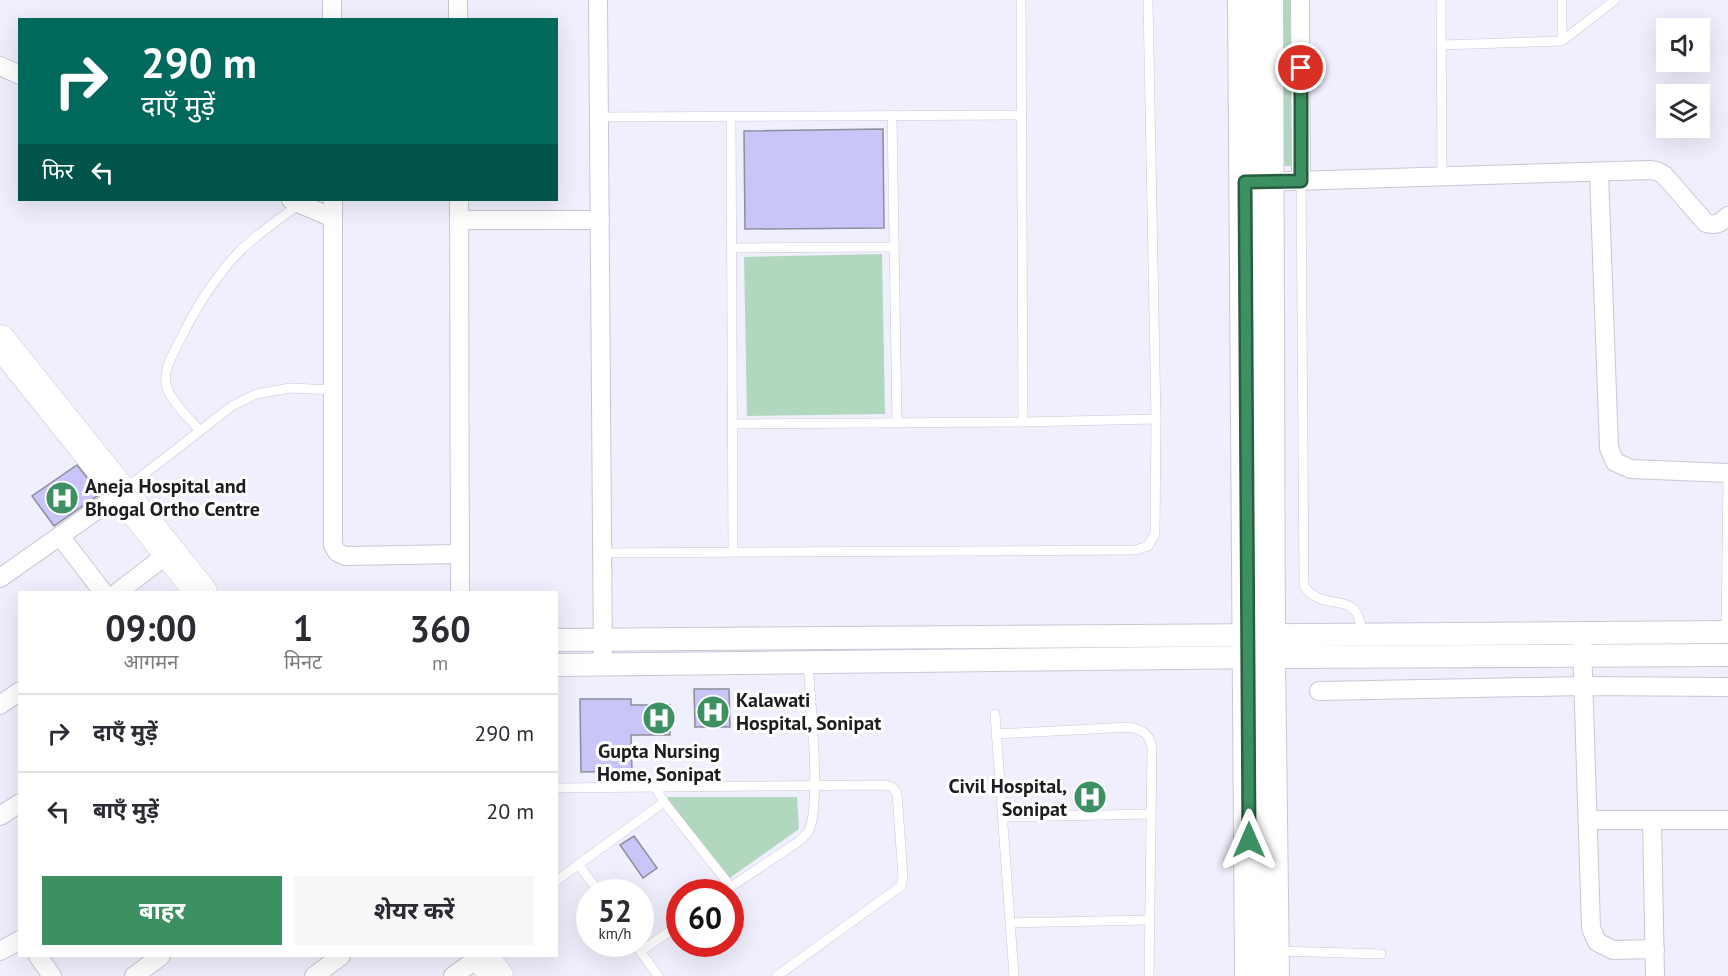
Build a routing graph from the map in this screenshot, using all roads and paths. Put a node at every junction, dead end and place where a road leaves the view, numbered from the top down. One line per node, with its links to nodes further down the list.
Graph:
1 (332, 0): 12 (street)
2 (458, 0): 13 (street)
3 (598, 0): 20 (street)
4 (1021, 0): 18 (lane)
5 (1148, 0): 37 (lane)
6 (1243, 0): 25 (main road)
7 (1268, 0): 25 (main road)
8 (1300, 0): 24 (street)
9 (1441, 0): 15 (lane)
10 (1562, 0): 14 (lane)
11 (1615, 0): 14 (lane)
12 (332, 18)
13 (458, 18)
14 (1562, 41): 15 (lane)
15 (1441, 45): 23 (lane)
16 (0, 66): 17 (street)
17 (18, 74)
18 (1022, 115): 19 (lane); 38 (lane)
19 (892, 116): 21 (lane); 33 (lane)
20 (599, 117): 21 (lane); 32 (street)
21 (731, 117): 34 (lane)
22 (1599, 173): 23 (street); 29 (street); 42 (street)
23 (1442, 177): 24 (street)
24 (1301, 181): 25 (street); 55 (lane)
25 (1256, 182): 59 (main road)
26 (333, 201): 30 (street)
27 (459, 201): 31 (street)
28 (295, 202): 30 (street); 41 (lane)
29 (1728, 216)
30 (333, 218): 36 (street)
31 (459, 220): 32 (street); 48 (street)
32 (600, 220): 47 (street)
33 (894, 247): 34 (lane); 39 (lane)
34 (732, 248): 40 (lane)
35 (0, 341): 43 (highway)
36 (334, 390): 41 (lane); 48 (street)
37 (1156, 419): 38 (lane); 45 (lane)
38 (1023, 422): 39 (lane)
39 (897, 423): 40 (lane)
40 (733, 424): 45 (lane)
41 (200, 431): 43 (lane)
42 (1728, 473): 54 (lane)
43 (121, 493): 44 (street); 46 (highway)
44 (60, 536): 49 (street); 50 (street)
45 (733, 552): 47 (lane)
46 (169, 553): 51 (street); 52 (highway)
47 (602, 553): 57 (street)
48 (460, 554): 53 (street)
49 (0, 578)
50 (102, 591)
51 (119, 591)
52 (200, 591)
53 (460, 591)
54 (1727, 632): 56 (street)
55 (1362, 633): 56 (street); 59 (street)
56 (1581, 633): 61 (street)
57 (603, 639): 58 (street); 59 (street); 63 (street)
58 (558, 640)
59 (1259, 646): 61 (street); 62 (street); 100 (main road); 110 (main road)
60 (1728, 655): 61 (street)
61 (1583, 656): 65 (street)
62 (808, 662): 63 (street); 72 (lane)
63 (603, 664): 64 (street)
64 (558, 665)
65 (1584, 687): 66 (street); 68 (street); 80 (street)
66 (1728, 687)
67 (18, 692): 69 (street)
68 (1319, 692)
69 (0, 705)
70 (995, 714): 71 (lane)
71 (996, 734): 77 (lane); 79 (lane)
72 (814, 786): 73 (lane); 87 (lane); 107 (lane)
73 (655, 787): 74 (lane); 75 (lane)
74 (558, 788)
75 (664, 802): 83 (lane); 86 (lane)
76 (18, 804): 78 (street)
77 (1150, 814): 79 (lane); 88 (lane)
78 (0, 816)
79 (1003, 817): 89 (lane)
80 (1588, 820): 81 (street); 91 (street)
81 (1653, 820): 82 (street); 91 (street)
82 (1728, 820)
83 (578, 864): 84 (lane); 85 (lane)
84 (558, 879)
85 (589, 879)
86 (719, 879)
87 (743, 879)
88 (1149, 920): 89 (lane); 109 (lane)
89 (1010, 923): 108 (lane)
90 (18, 941): 92 (street)
91 (1655, 949): 111 (street)
92 (0, 951)
93 (1381, 954): 100 (lane)
94 (39, 957): 101 (street)
95 (160, 957): 102 (street)
96 (340, 957): 103 (street)
97 (480, 957): 104 (street)
98 (482, 957): 105 (highway)
99 (645, 957): 106 (lane)
100 (1274, 963)
101 (52, 976)
102 (135, 976)
103 (314, 976)
104 (453, 976)
105 (497, 976)
106 (658, 976)
107 (777, 976)
108 (1014, 976)
109 (1149, 976)
110 (1250, 976)
111 (1655, 976)

